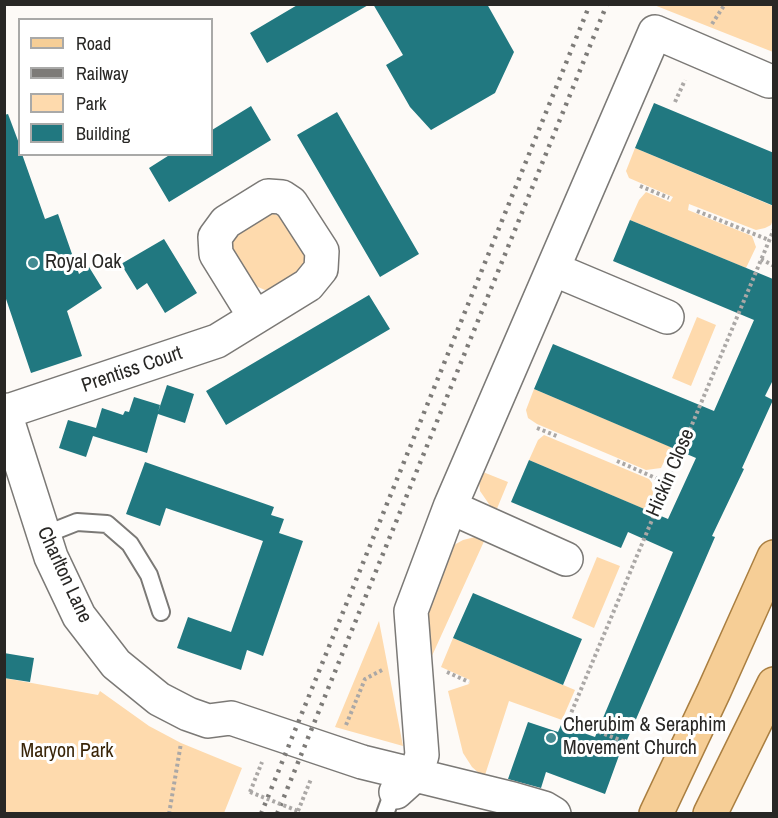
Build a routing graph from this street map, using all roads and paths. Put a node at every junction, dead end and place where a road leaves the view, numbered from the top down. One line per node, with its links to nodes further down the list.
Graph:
1 (769, 81): 9 (street)
2 (640, 186): 3 (path)
3 (669, 198)
4 (697, 211): 6 (path)
5 (774, 229): 6 (path, Hickin Close)
6 (769, 240): 7 (path, Hickin Close)
7 (761, 260): 8 (path); 16 (path, Hickin Close)
8 (774, 266)
9 (553, 269): 11 (street); 18 (street)
10 (255, 317): 12 (street, Prentiss Court)
11 (667, 317)
12 (5, 411): 17 (street, Charlton Lane)
13 (537, 428): 14 (path)
14 (559, 437)
15 (617, 461): 16 (path)
16 (668, 483): 29 (path, Hickin Close)
17 (17, 493): 19 (street, Charlton Lane)
18 (450, 507): 21 (street); 23 (street)
19 (44, 535): 22 (lane); 27 (street, Charlton Lane)
20 (774, 557): 36 (main road)
21 (566, 559)
22 (161, 612)
23 (413, 652): 28 (path); 32 (street)
24 (442, 670): 25 (path)
25 (470, 682)
26 (774, 684): 37 (main road)
27 (195, 728): 32 (street, Charlton Lane); 33 (path)
28 (342, 734)
29 (652, 752)
30 (260, 765): 31 (path, bridge)
31 (310, 783)
32 (399, 793): 34 (street, Charlton Lane); 35 (street, Charlton Lane)
33 (168, 813)
34 (490, 813)
35 (554, 813)
36 (656, 813)
37 (710, 813)

